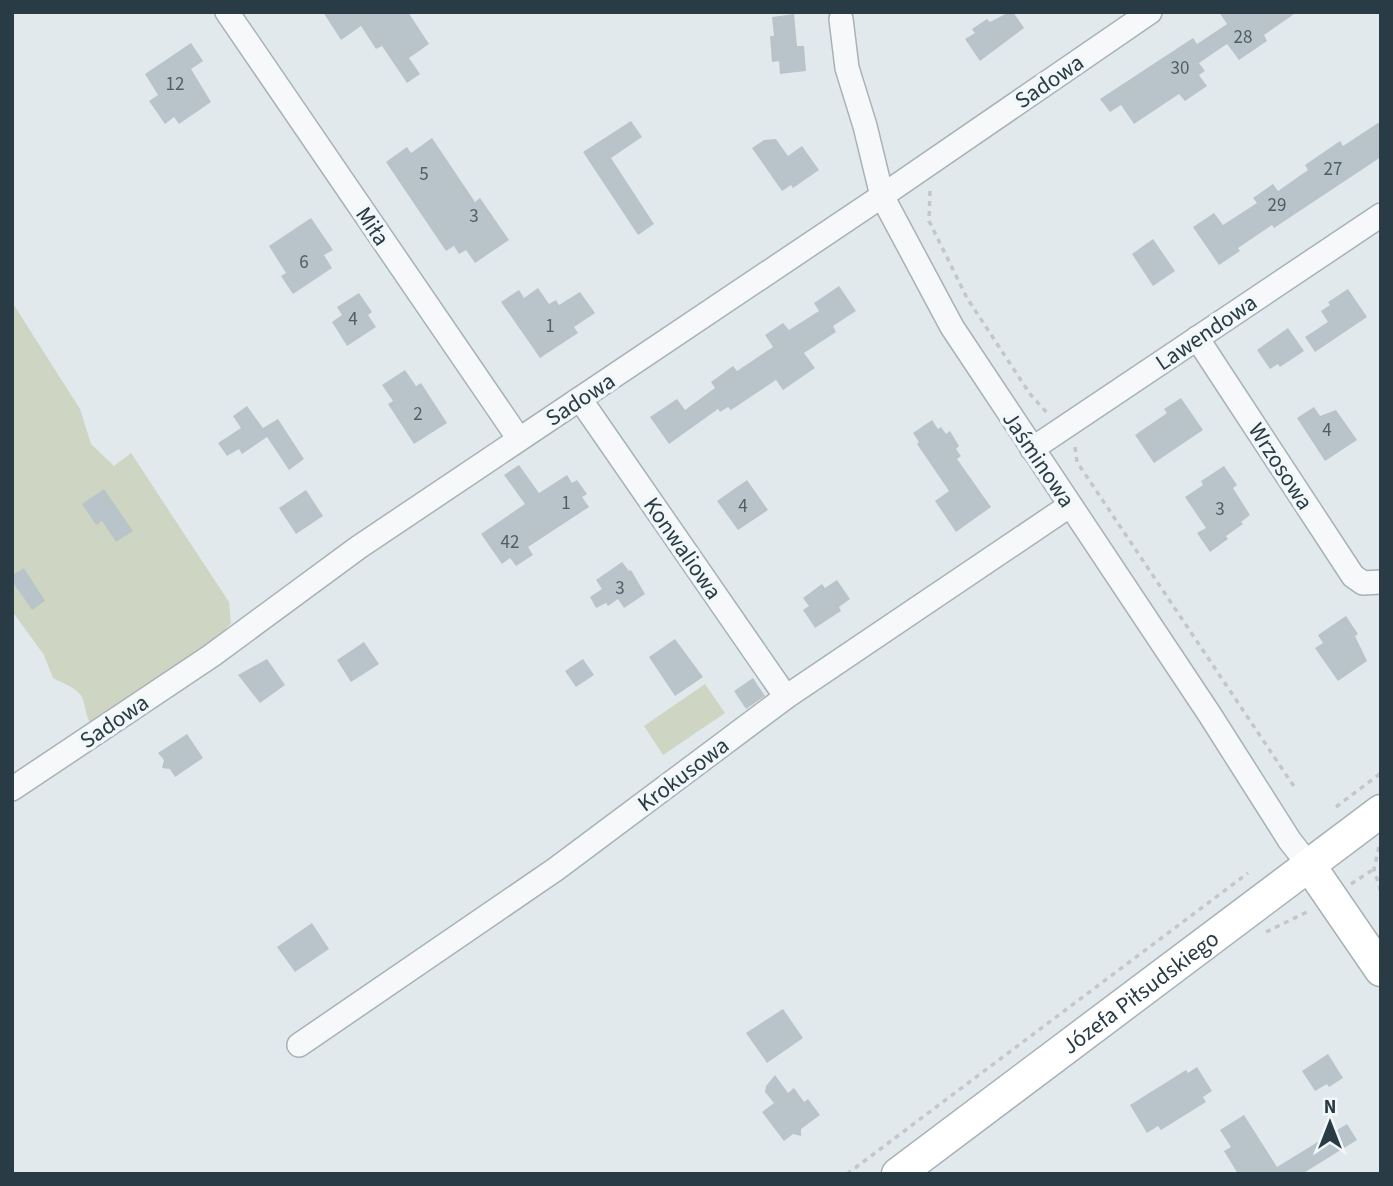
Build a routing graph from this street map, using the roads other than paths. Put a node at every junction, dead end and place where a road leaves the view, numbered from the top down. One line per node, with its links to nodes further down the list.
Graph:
1 (227, 12): 8 (street, Miła)
2 (1150, 12): 4 (street, Sadowa)
3 (841, 19): 4 (street, Jaśminowa)
4 (881, 196): 7 (street, Sadowa); 9 (street, Jaśminowa)
5 (1381, 215): 6 (street, Lawendowa)
6 (1197, 338): 9 (street, Lawendowa); 11 (street, Wrzosowa)
7 (580, 399): 8 (street, Sadowa); 12 (street, Konwaliowa)
8 (519, 439): 13 (street, Sadowa)
9 (1032, 449): 10 (street, Jaśminowa)
10 (1069, 506): 12 (street, Krokusowa); 15 (street, Jaśminowa)
11 (1377, 582)
12 (786, 697): 17 (street, Krokusowa)
13 (12, 789)
14 (1381, 811): 15 (main road, Józefa Piłsudskiego)
15 (1309, 865): 16 (main road); 18 (main road, Józefa Piłsudskiego)
16 (1381, 970)
17 (299, 1045)
18 (898, 1174)

